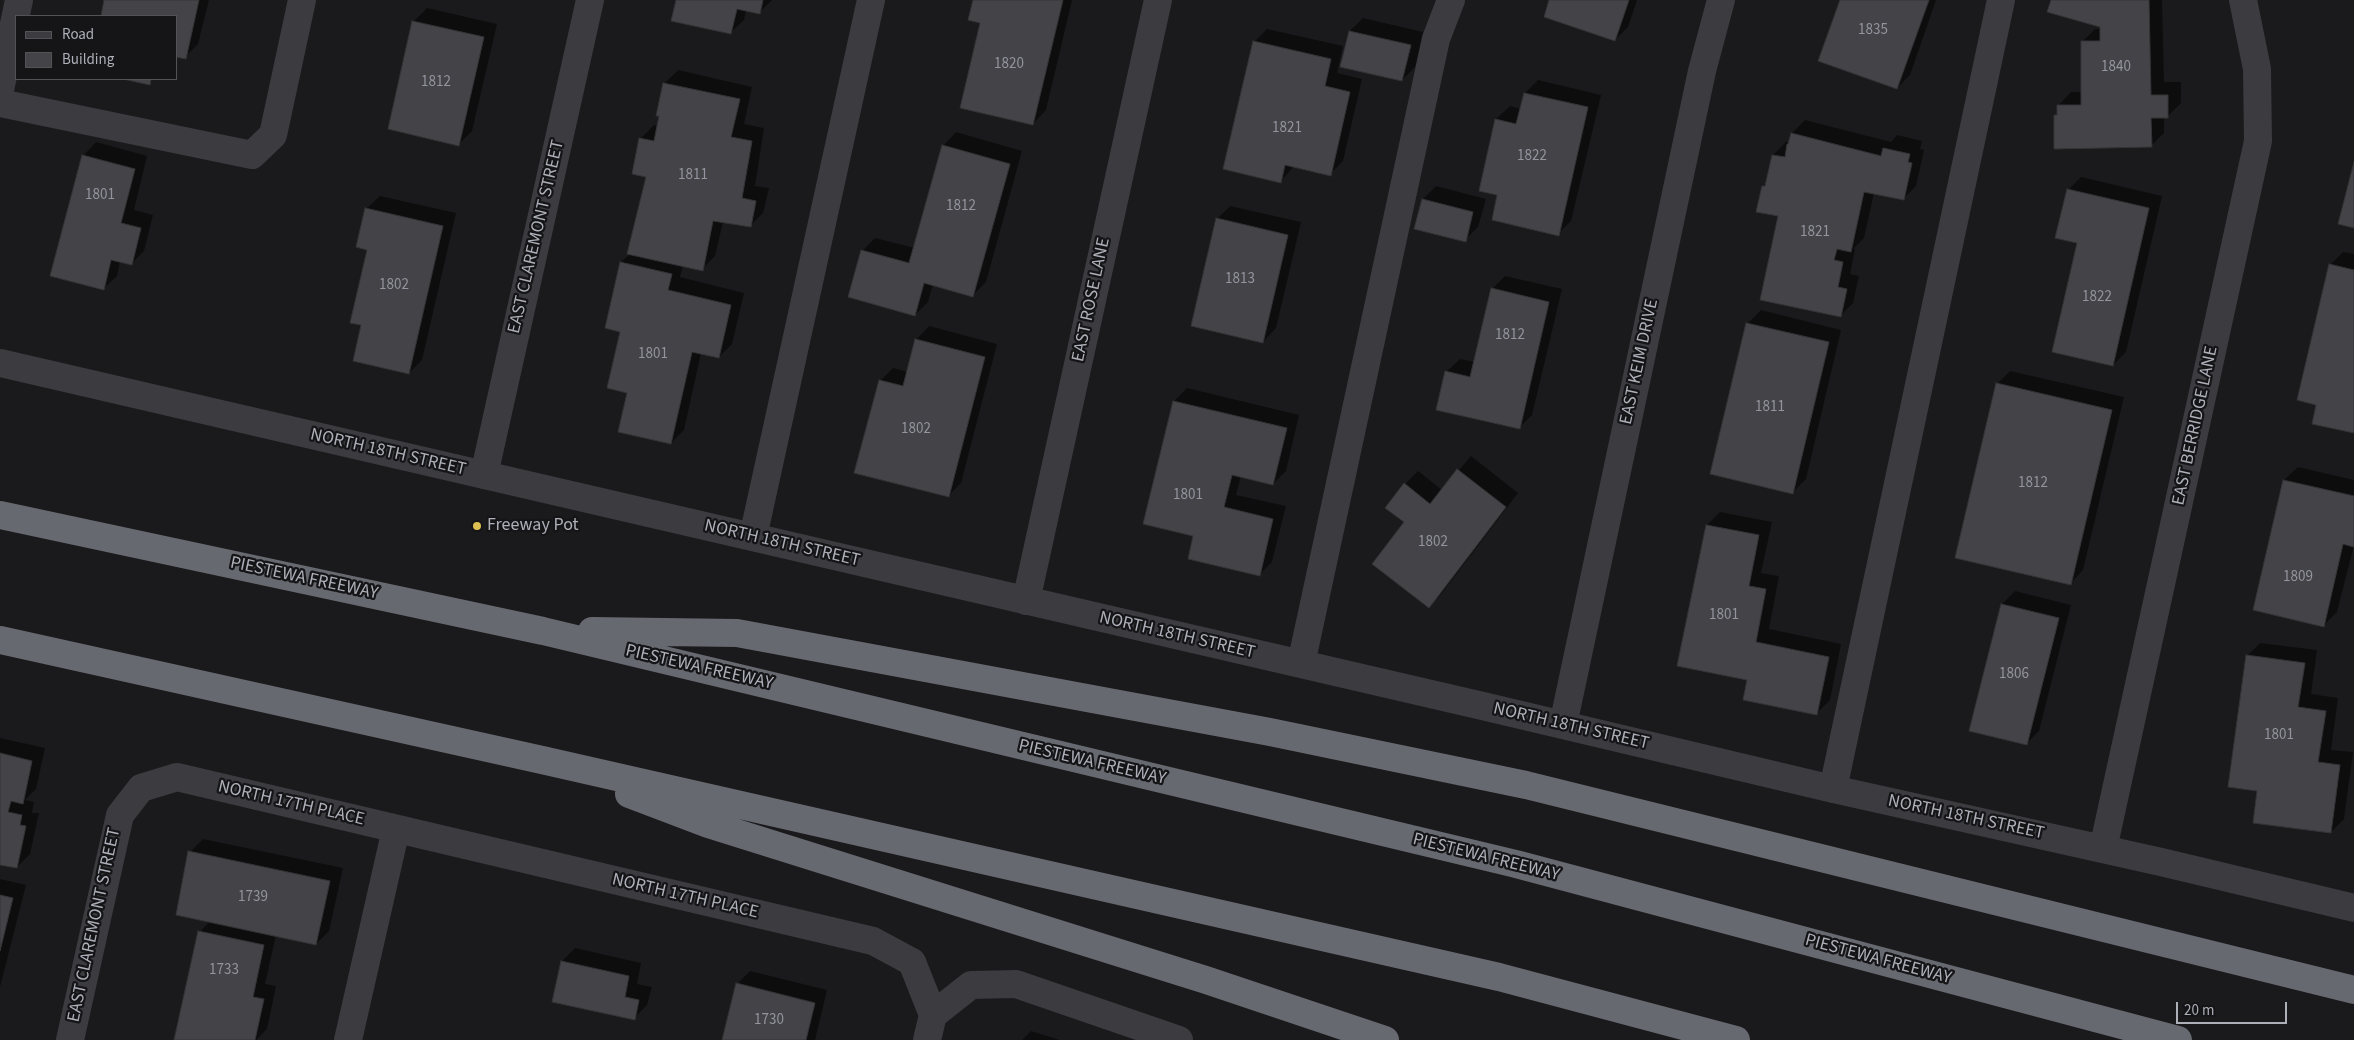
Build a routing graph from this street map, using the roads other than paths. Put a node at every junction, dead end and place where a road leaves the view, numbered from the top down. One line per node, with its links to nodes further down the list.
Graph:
1 (19, 0): 10 (street)
2 (302, 0): 13 (street)
3 (590, 0): 15 (street, EAST CLAREMONT STREET)
4 (871, 0): 17 (street)
5 (1158, 0): 18 (street, EAST ROSE LANE)
6 (1451, 0): 21 (street)
7 (1721, 0): 22 (street, EAST KEIM DRIVE)
8 (2001, 0): 25 (street)
9 (2244, 0): 27 (street, EAST BERRIDGE LANE)
10 (16, 15)
11 (15, 19): 12 (street)
12 (0, 90)
13 (0, 103)
14 (0, 363): 15 (street, NORTH 18TH STREET)
15 (484, 475): 17 (street, NORTH 18TH STREET)
16 (0, 514): 19 (highway, PIESTEWA FREEWAY)
17 (752, 537): 18 (street, NORTH 18TH STREET)
18 (1026, 601): 21 (street, NORTH 18TH STREET)
19 (543, 631): 29 (highway); 36 (highway, PIESTEWA FREEWAY)
20 (0, 640): 23 (highway)
21 (1301, 664): 22 (street, NORTH 18TH STREET)
22 (1563, 725): 25 (street, NORTH 18TH STREET)
23 (542, 760): 34 (highway); 35 (highway)
24 (141, 788): 26 (street, NORTH 17TH PLACE); 31 (street, EAST CLAREMONT STREET)
25 (1833, 789): 27 (street, NORTH 18TH STREET)
26 (396, 829): 30 (street, NORTH 17TH PLACE); 32 (street)
27 (2103, 849): 28 (street, NORTH 18TH STREET)
28 (2354, 908)
29 (2354, 990)
30 (930, 1027): 33 (street, NORTH 17TH PLACE)
31 (70, 1040)
32 (348, 1040)
33 (1179, 1040)
34 (1385, 1040)
35 (1736, 1040)
36 (2178, 1040)

